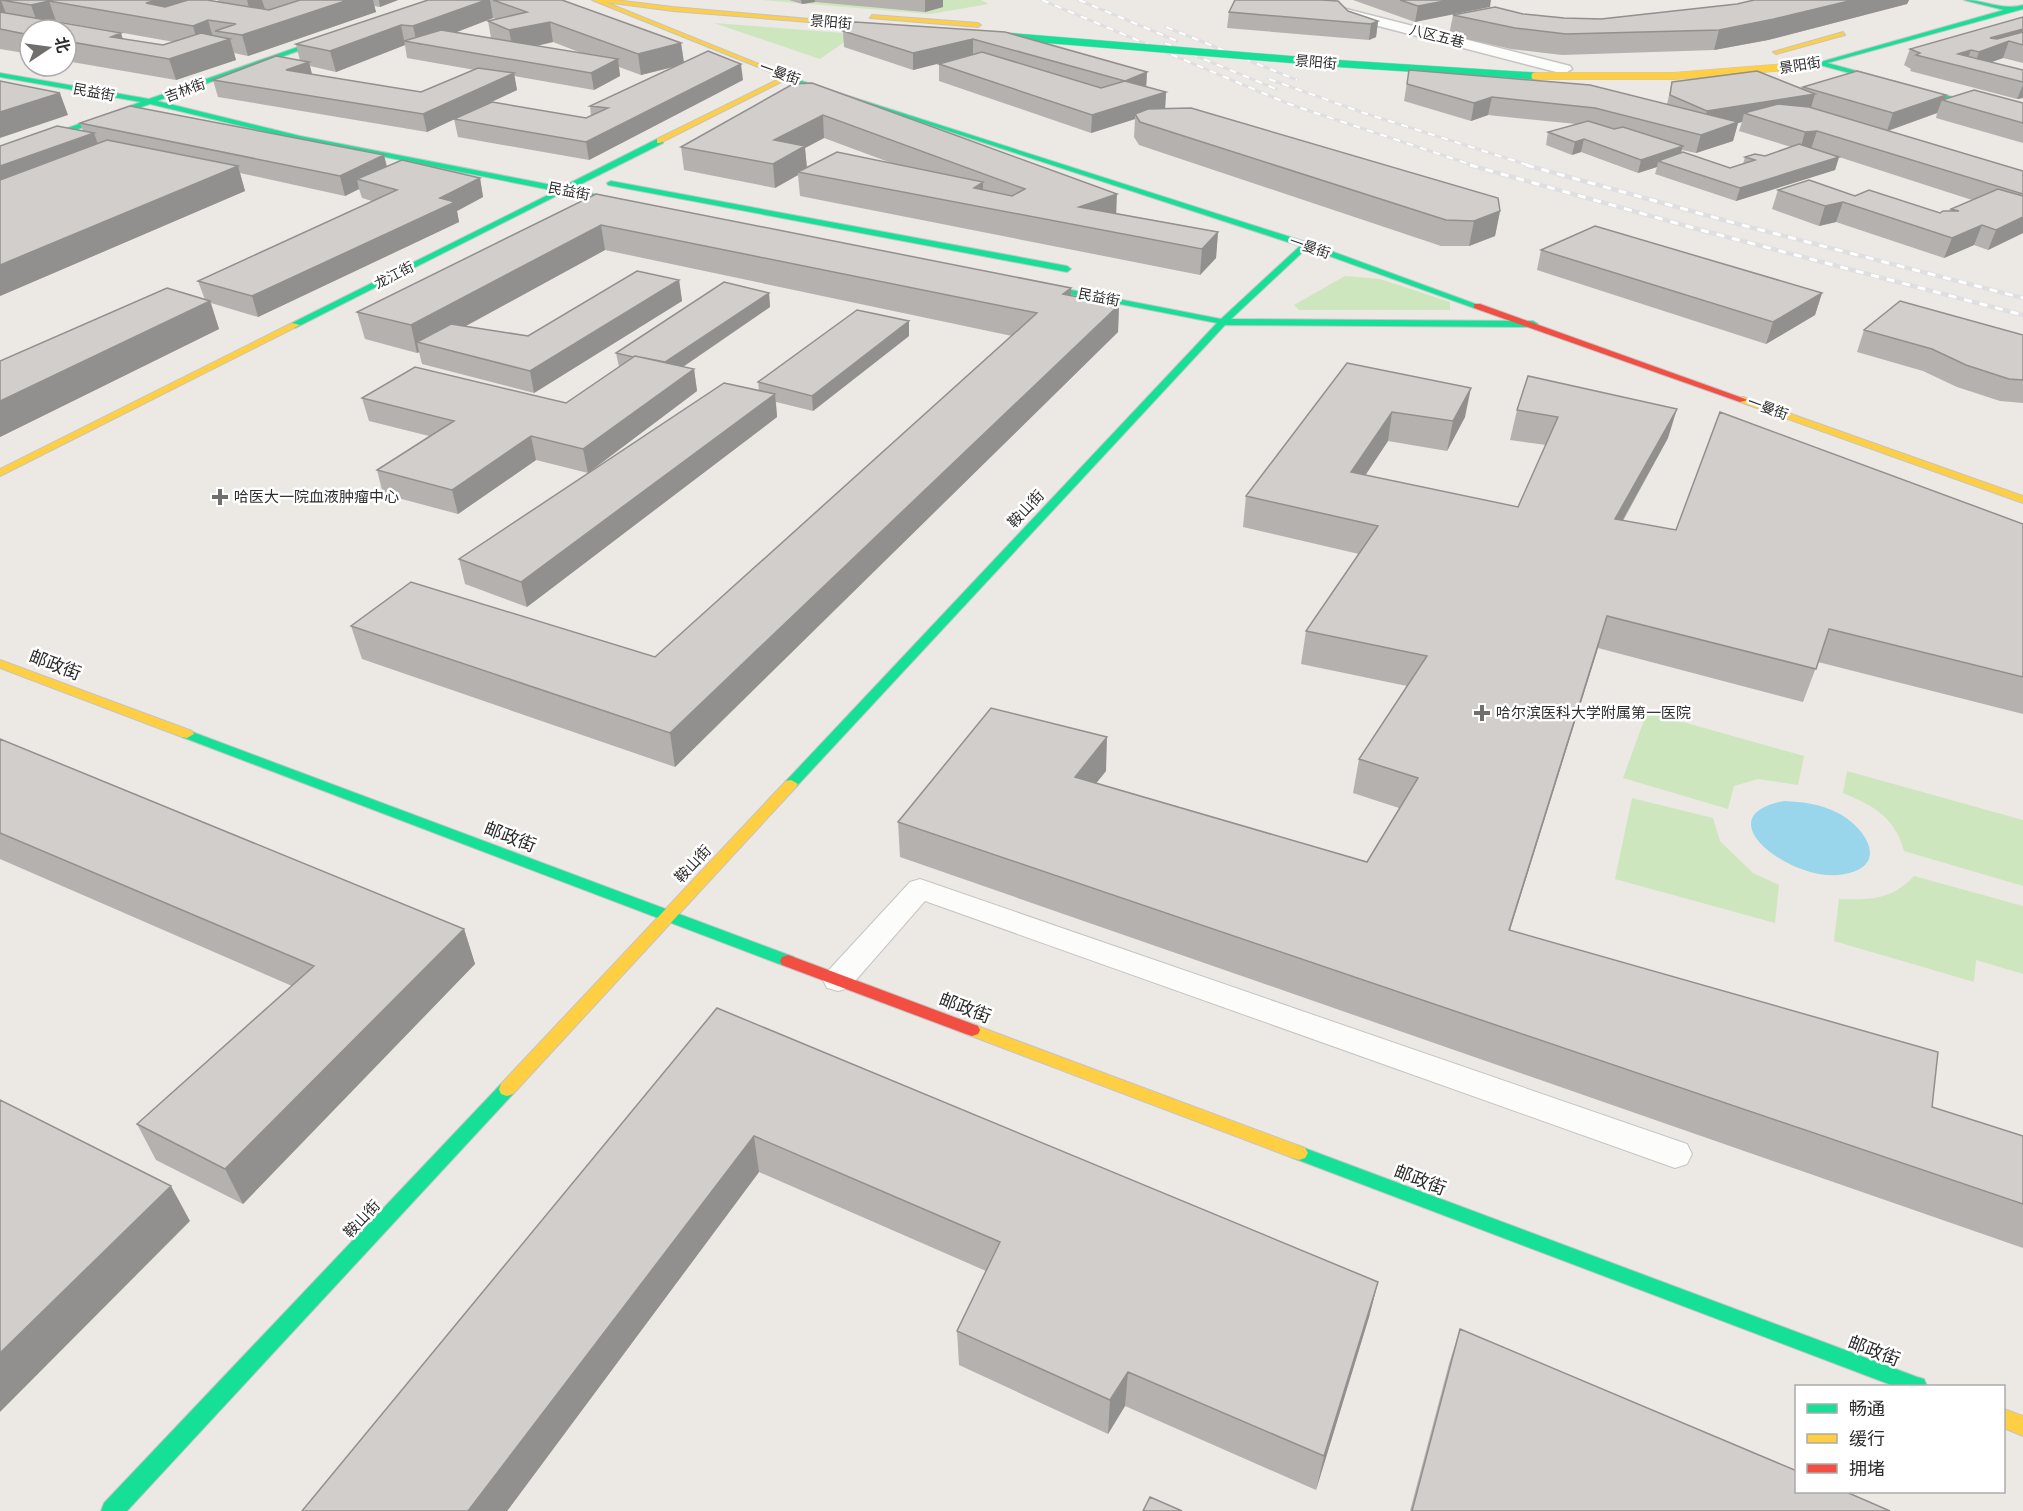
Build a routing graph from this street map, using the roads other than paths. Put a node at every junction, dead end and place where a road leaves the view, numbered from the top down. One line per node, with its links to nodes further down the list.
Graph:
1 (595, 0): 14 (main road, 一曼街)
2 (602, 0): 11 (main road, 景阳街, bridge)
3 (1311, 0): 12 (street, 八区五巷)
4 (1996, 0): 7 (main road)
5 (664, 1): 12 (main road, 景阳街)
6 (1962, 1): 7 (main road)
7 (2019, 7): 11 (main road, 景阳街)
8 (351, 31): 15 (main road, 吉林街)
9 (1854, 31): 12 (main road, 景阳街)
10 (0, 64): 15 (main road, 民益街)
11 (1816, 64): 17 (main road)
12 (1564, 69)
13 (0, 75): 16 (main road, 民益街)
14 (788, 77): 21 (main road, 龙江街); 24 (main road, 一曼街)
15 (166, 96): 16 (main road, 吉林街); 18 (main road, 民益街)
16 (152, 102): 19 (main road, 吉林街); 22 (main road, 民益街)
17 (2023, 118)
18 (283, 119)
19 (0, 154)
20 (563, 174): 21 (main road, 民益街)
21 (587, 178): 22 (main road, 龙江街); 25 (main road, 民益街)
22 (564, 190): 23 (main road, 民益街); 31 (main road, 龙江街)
23 (645, 206)
24 (1306, 245): 27 (main road, 鞍山街); 28 (main road, 一曼街)
25 (1079, 271)
26 (1015, 280): 29 (main road, 民益街)
27 (1237, 301): 28 (main road); 29 (main road, 鞍山街)
28 (1509, 315): 30 (main road, 一曼街)
29 (1223, 322): 30 (main road, 民益街); 34 (main road, 鞍山街)
30 (1533, 324): 32 (main road, 一曼街)
31 (0, 474)
32 (2023, 500)
33 (0, 664): 34 (main road, 邮政街)
34 (667, 915): 35 (main road, 邮政街); 40 (main road, 鞍山街)
35 (838, 980): 36 (lane); 37 (main road, 邮政街)
36 (1675, 1154)
37 (1914, 1385)
38 (2005, 1419): 39 (main road)
39 (2023, 1426)
40 (112, 1511)

